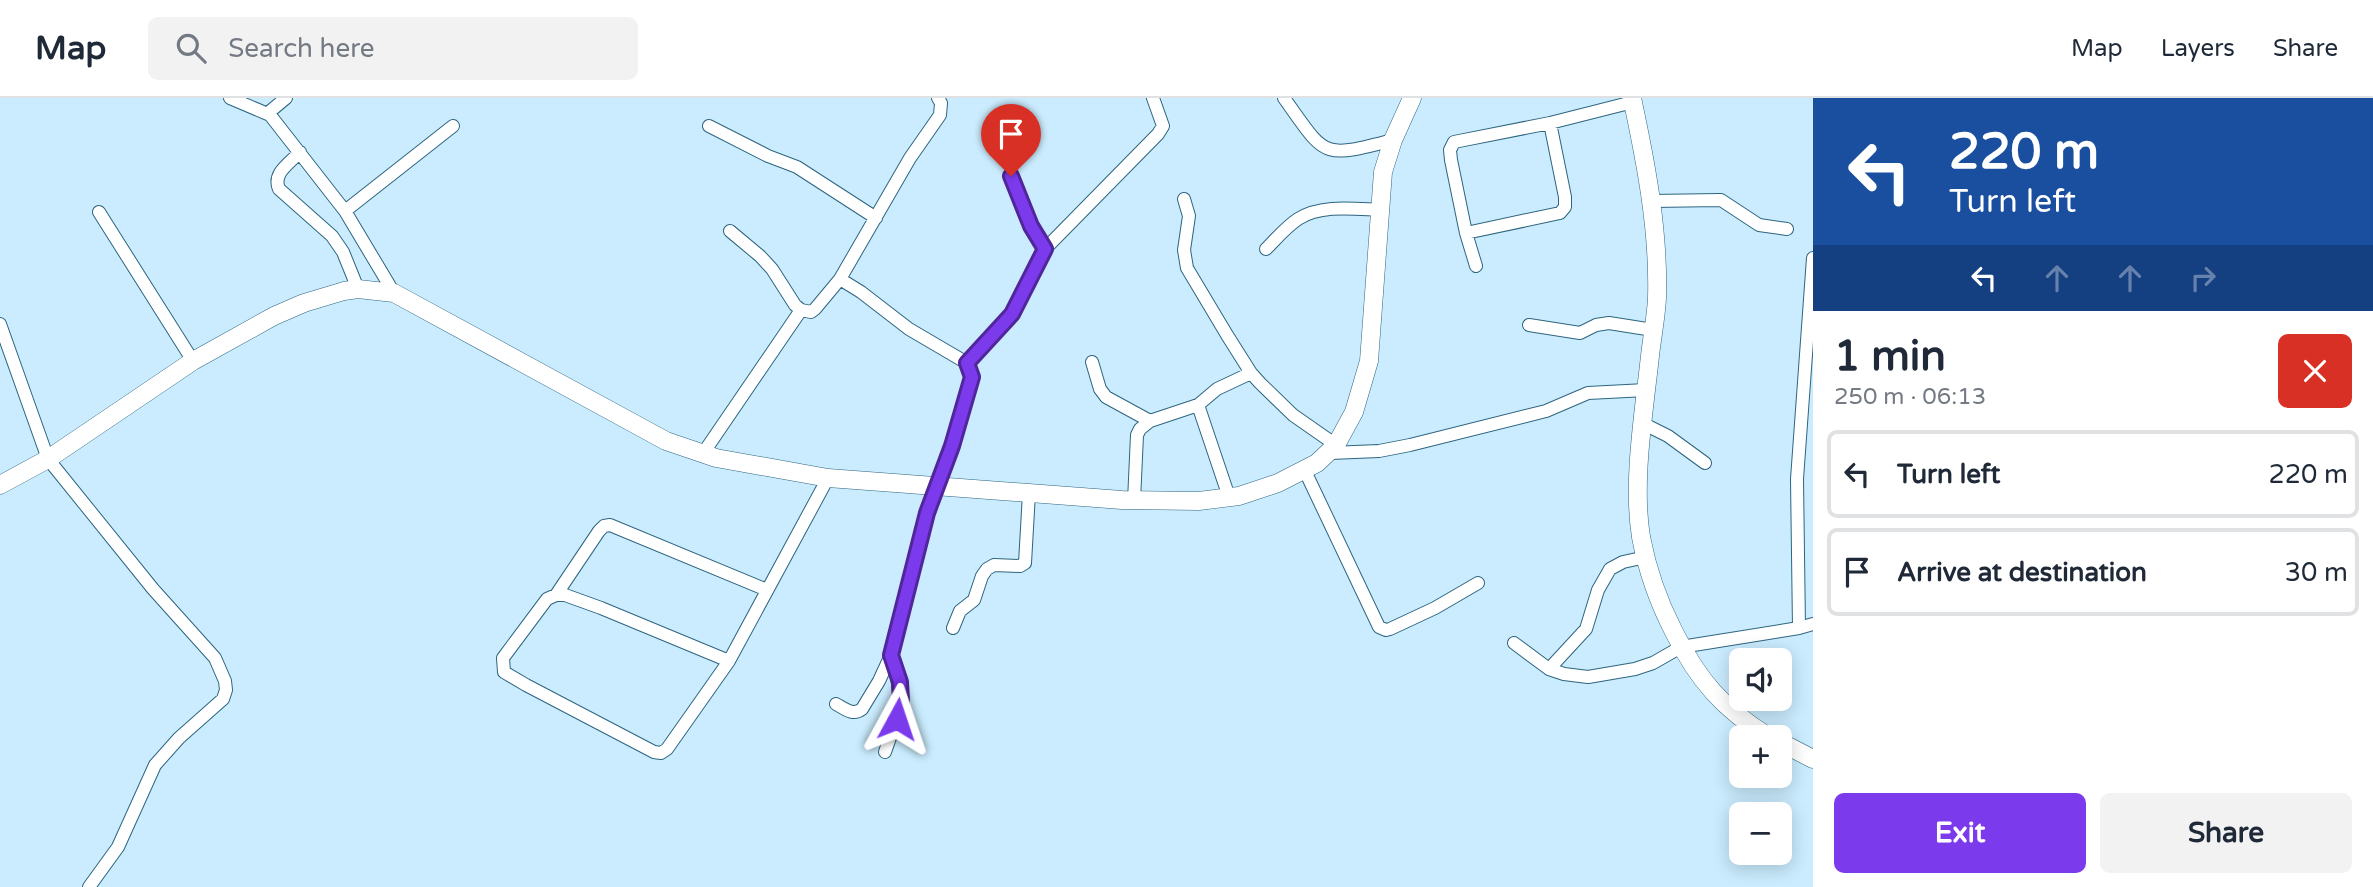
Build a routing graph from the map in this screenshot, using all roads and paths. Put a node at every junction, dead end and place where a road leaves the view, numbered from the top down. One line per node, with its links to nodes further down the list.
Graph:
1 (230, 98): 8 (street)
2 (286, 98): 8 (street)
3 (938, 98): 20 (street)
4 (1153, 98): 24 (street)
5 (1284, 98): 12 (street)
6 (1412, 98): 12 (main road)
7 (1633, 100): 9 (street); 16 (main road)
8 (268, 113): 13 (street)
9 (1550, 123): 23 (street); 23 (street)
10 (453, 126): 18 (street)
11 (709, 126): 20 (street)
12 (1393, 140): 17 (main road)
13 (300, 152): 18 (street); 29 (street)
14 (1011, 176): 24 (street)
15 (1184, 199): 38 (street)
16 (1651, 201): 21 (street); 34 (main road)
17 (1381, 209): 25 (street); 43 (main road)
18 (345, 211): 30 (street)
19 (99, 212): 35 (street)
20 (876, 218): 28 (street)
21 (1787, 229)
22 (730, 231): 31 (street)
23 (1466, 233): 27 (street)
24 (1045, 249): 37 (street)
25 (1266, 250)
26 (1813, 258): 60 (street)
27 (1476, 266)
28 (841, 279): 31 (street); 37 (street)
29 (358, 289): 30 (main road); 35 (main road)
30 (394, 293): 44 (main road)
31 (801, 310): 44 (street)
32 (0, 324): 45 (street)
33 (1529, 325): 34 (street)
34 (1653, 330): 39 (main road)
35 (193, 361): 45 (main road)
36 (1092, 362): 41 (street)
37 (967, 363): 50 (street)
38 (1251, 373): 40 (street); 43 (street)
39 (1646, 390): 42 (main road); 43 (street)
40 (1198, 405): 41 (street); 52 (street)
41 (1150, 422): 53 (street)
42 (1644, 424): 46 (street); 54 (main road)
43 (1333, 449): 47 (main road)
44 (702, 455): 48 (main road)
45 (48, 459): 49 (main road); 71 (street)
46 (1705, 463)
47 (1305, 471): 52 (main road); 55 (street)
48 (828, 478): 50 (main road); 56 (street)
49 (0, 485)
50 (938, 486): 51 (main road); 63 (street)
51 (1029, 493): 53 (main road); 59 (street)
52 (1229, 497): 53 (main road)
53 (1133, 501)
54 (1646, 557): 62 (main road); 65 (street)
55 (1478, 583)
56 (767, 590): 57 (street); 64 (street)
57 (556, 595): 64 (street); 64 (street)
58 (1813, 624): 60 (street)
59 (953, 628)
60 (1799, 628): 62 (street)
61 (1514, 643): 65 (street)
62 (1681, 647): 65 (street); 67 (main road)
63 (891, 655): 66 (street); 69 (street)
64 (729, 661)
65 (1549, 669)
66 (836, 704)
67 (1752, 725)
68 (1792, 748): 70 (main road)
69 (885, 752)
70 (1813, 759)
71 (89, 887)

